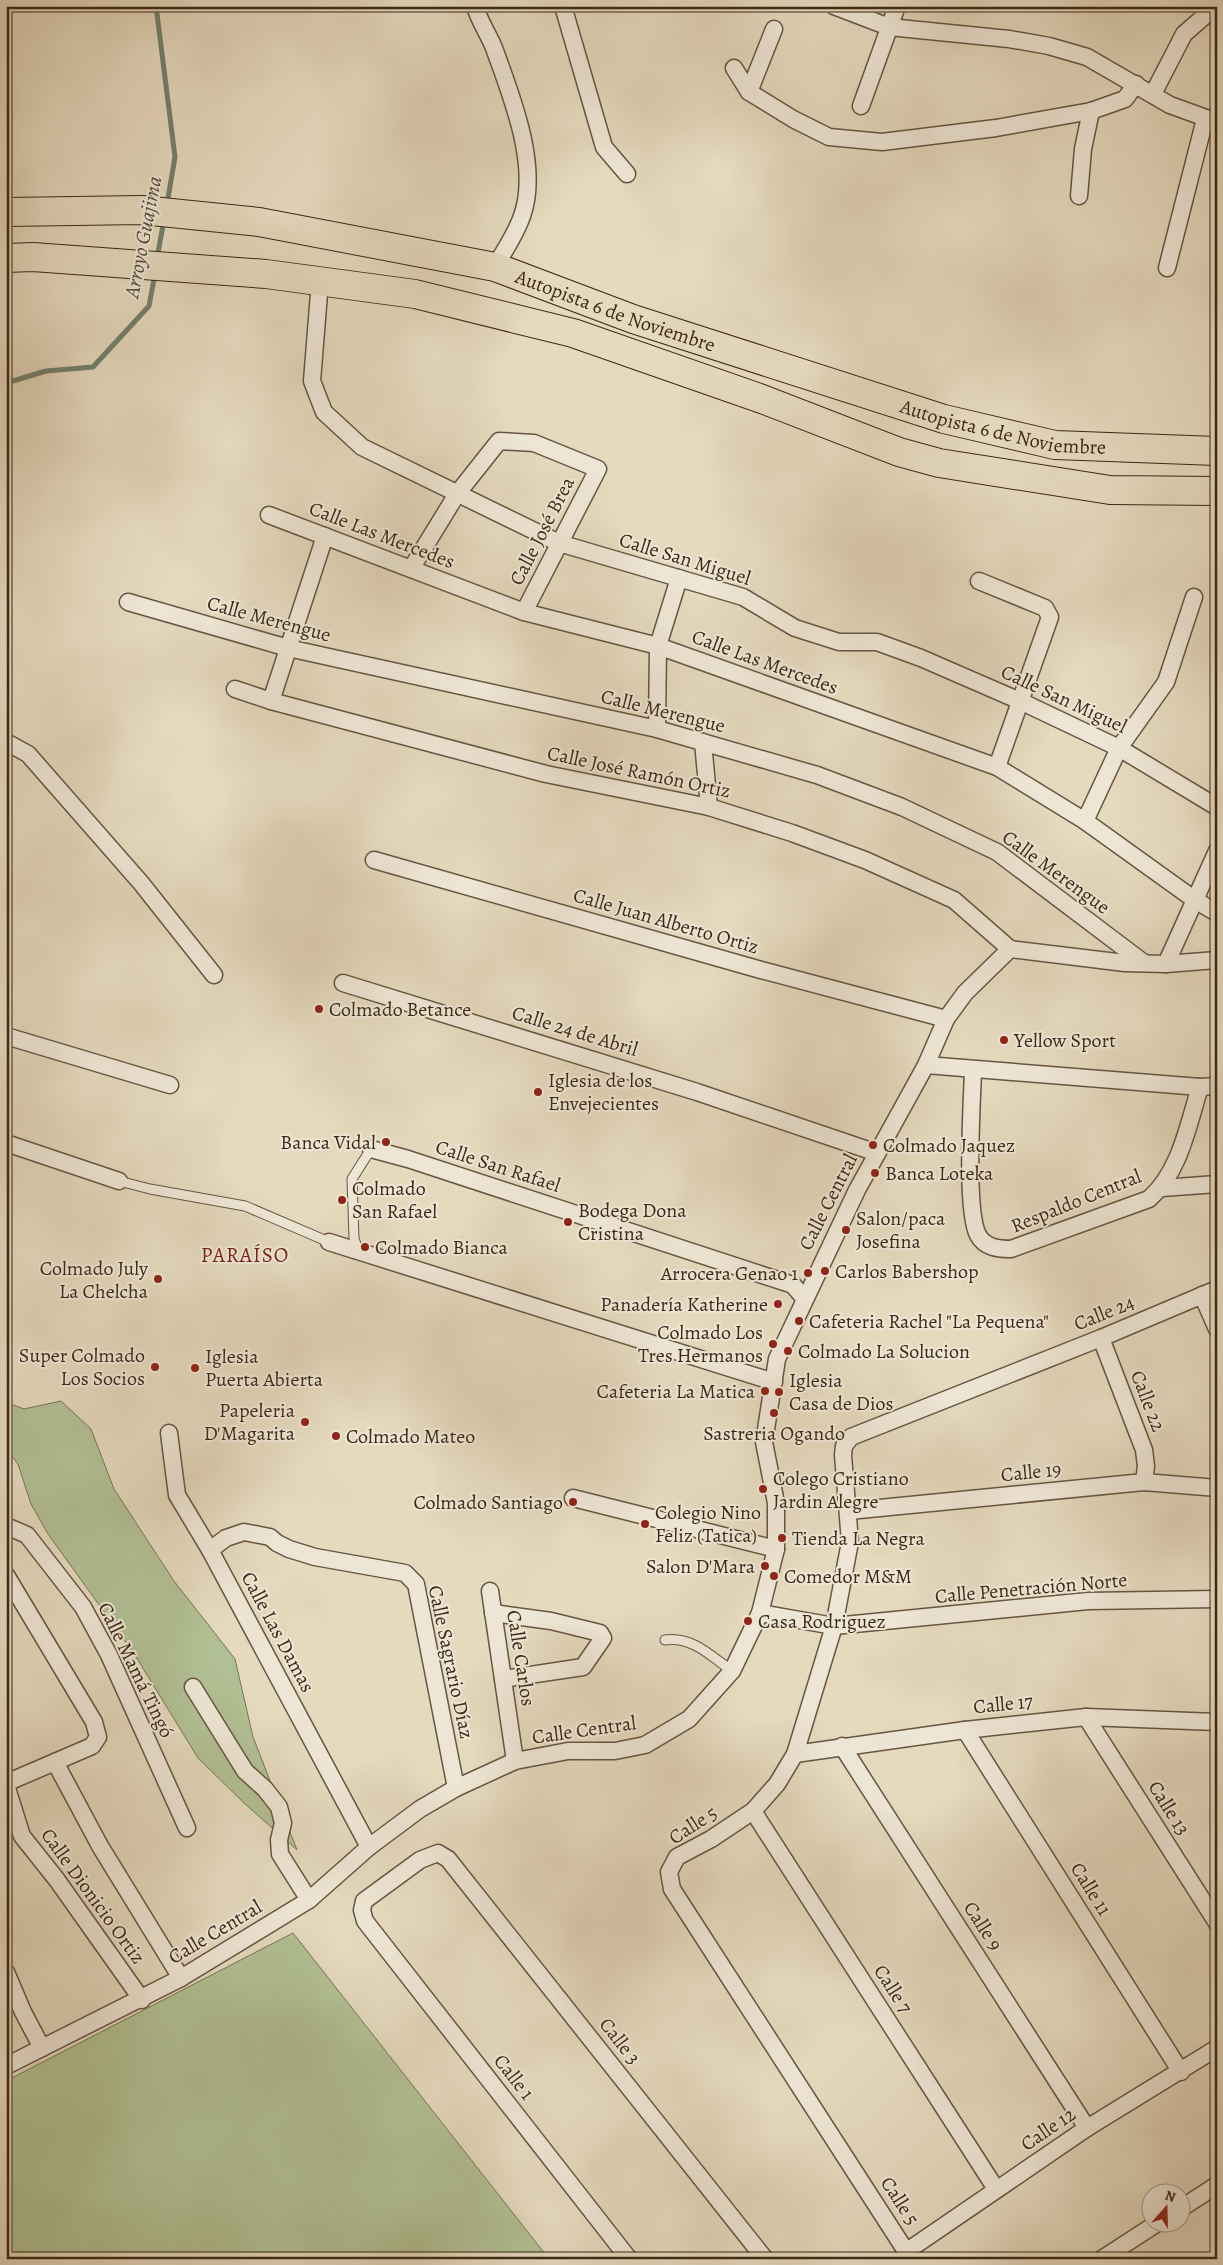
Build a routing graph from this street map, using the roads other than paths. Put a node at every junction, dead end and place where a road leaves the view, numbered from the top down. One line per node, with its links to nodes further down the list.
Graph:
1 (475, 6): 19 (street)
2 (563, 6): 15 (street)
3 (834, 6): 6 (street)
4 (897, 6): 6 (street)
5 (1216, 6): 11 (street)
6 (889, 27): 9 (street); 12 (street)
7 (774, 29): 10 (street)
8 (734, 68): 10 (street)
9 (1136, 84): 11 (street); 13 (street)
10 (749, 92): 13 (street)
11 (1153, 94): 14 (street)
12 (861, 106)
13 (1091, 111): 16 (street)
14 (1211, 120): 20 (street)
15 (627, 174)
16 (1079, 196)
17 (13, 212): 19 (highway, Autopista 6 de Noviembre)
18 (6, 258): 21 (highway, Autopista 6 de Noviembre)
19 (496, 267): 22 (highway, Autopista 6 de Noviembre)
20 (1167, 268)
21 (320, 281): 23 (highway, Autopista 6 de Noviembre); 24 (street, Calle San Miguel)
22 (1217, 451)
23 (1217, 491)
24 (457, 494): 27 (street, Calle San Miguel); 27 (street, Calle José Brea); 28 (street)
25 (269, 515): 26 (street, Calle Las Mercedes)
26 (325, 536): 28 (street, Calle Las Mercedes); 35 (street)
27 (559, 544): 29 (street, Calle San Miguel); 33 (street, Calle José Brea)
28 (411, 569): 33 (street, Calle Las Mercedes)
29 (679, 578): 34 (street); 38 (street, Calle San Miguel)
30 (980, 581): 38 (street)
31 (1194, 597): 42 (street)
32 (128, 602): 35 (street, Calle Merengue)
33 (524, 612): 34 (street, Calle Las Mercedes)
34 (658, 646): 39 (street); 43 (street, Calle Las Mercedes)
35 (288, 648): 37 (street); 39 (street, Calle Merengue)
36 (235, 689): 37 (street, Calle José Ramón Ortiz)
37 (271, 701): 44 (street, Calle José Ramón Ortiz)
38 (1020, 701): 42 (street, Calle San Miguel); 43 (street)
39 (657, 729): 41 (street, Calle Merengue)
40 (6, 742): 55 (street)
41 (704, 742): 44 (street); 53 (street, Calle Merengue)
42 (1119, 748): 45 (street, Calle San Miguel); 46 (street)
43 (997, 767): 46 (street, Calle Las Mercedes)
44 (709, 807): 51 (street, Calle José Ramón Ortiz)
45 (1217, 808)
46 (1085, 821): 49 (street, Calle Las Mercedes)
47 (1217, 851): 49 (street)
48 (374, 860): 57 (street, Calle Juan Alberto Ortiz)
49 (1195, 900): 50 (street, Calle Las Mercedes); 54 (street)
50 (1217, 913)
51 (1010, 949): 53 (street); 57 (street, Calle Central)
52 (1217, 960): 54 (street)
53 (1144, 963): 54 (street)
54 (1166, 964)
55 (214, 974)
56 (343, 983): 66 (street, Calle 24 de Abril)
57 (946, 1019): 59 (street, Calle Central)
58 (6, 1036): 61 (street)
59 (926, 1065): 60 (street); 66 (street, Calle Central)
60 (973, 1070): 63 (street); 69 (street, Respaldo Central)
61 (170, 1085)
62 (1217, 1086): 63 (street)
63 (1200, 1087): 69 (street, Respaldo Central)
64 (6, 1143): 67 (street)
65 (371, 1150): 71 (lane); 73 (street, Calle San Rafael)
66 (877, 1153): 73 (street, Calle Central)
67 (119, 1181): 70 (lane)
68 (1217, 1184): 69 (street)
69 (1162, 1188)
70 (329, 1242): 71 (street)
71 (358, 1251): 76 (street)
72 (1209, 1292): 74 (street); 75 (street, Calle 24)
73 (804, 1298): 76 (street, Calle Central)
74 (1217, 1329)
75 (1101, 1338): 78 (street, Calle 24); 79 (street, Calle 22)
76 (774, 1382): 84 (street, Calle Central)
77 (169, 1433): 85 (street, Calle Las Damas)
78 (844, 1446): 82 (street, Calle 5)
79 (1144, 1482): 80 (street, Calle 19); 82 (street, Calle 19)
80 (1217, 1488)
81 (573, 1498): 84 (street)
82 (849, 1511): 91 (street, Calle 5)
83 (6, 1526): 106 (street, Calle Mamá Tingó)
84 (776, 1549): 90 (street, Calle Central)
85 (210, 1550): 104 (street, Calle Sagrario Díaz); 107 (street, Calle Las Damas)
86 (6, 1575): 102 (street)
87 (490, 1590): 89 (street, Calle Carlos)
88 (1217, 1600): 91 (street, Calle Penetración Norte)
89 (493, 1613): 94 (street, Calle Carlos); 94 (street)
90 (760, 1613): 91 (street, Calle Penetración Norte); 93 (street, Calle Central)
91 (834, 1626): 100 (street, Calle 5)
92 (665, 1640): 93 (lane)
93 (732, 1671): 101 (street, Calle Central)
94 (503, 1679): 101 (street, Calle Carlos)
95 (193, 1687): 109 (street)
96 (1086, 1717): 97 (street, Calle 17); 98 (street, Calle 17); 110 (street, Calle 13)
97 (1217, 1722)
98 (965, 1730): 99 (street, Calle 17); 117 (street, Calle 11)
99 (842, 1746): 100 (street, Calle 17); 118 (street, Calle 9)
100 (795, 1754): 105 (street, Calle 5)
101 (515, 1761): 104 (street, Calle Central)
102 (55, 1762): 103 (street); 112 (street)
103 (6, 1784): 113 (street, Calle Dionicio Ortiz)
104 (456, 1788): 107 (street, Calle Central)
105 (753, 1811): 120 (street, Calle 7); 123 (street, Calle 5)
106 (187, 1828)
107 (369, 1847): 109 (street, Calle Central)
108 (438, 1853): 124 (street, Calle 1); 125 (street, Calle 3)
109 (309, 1900): 112 (street, Calle Central)
110 (1217, 1922)
111 (6, 1972): 114 (street)
112 (181, 1978): 113 (street, Calle Central)
113 (142, 2000): 114 (street, Calle Central)
114 (42, 2048): 116 (street, Calle Central)
115 (1217, 2048): 117 (street, Calle 12)
116 (6, 2066)
117 (1181, 2072): 118 (street, Calle 12)
118 (1087, 2128): 120 (street, Calle 12)
119 (1217, 2185): 121 (street)
120 (996, 2189): 123 (street, Calle 12)
121 (1190, 2202)
122 (1144, 2232): 126 (street)
123 (909, 2255)
124 (629, 2259)
125 (765, 2259)
126 (1102, 2259)

